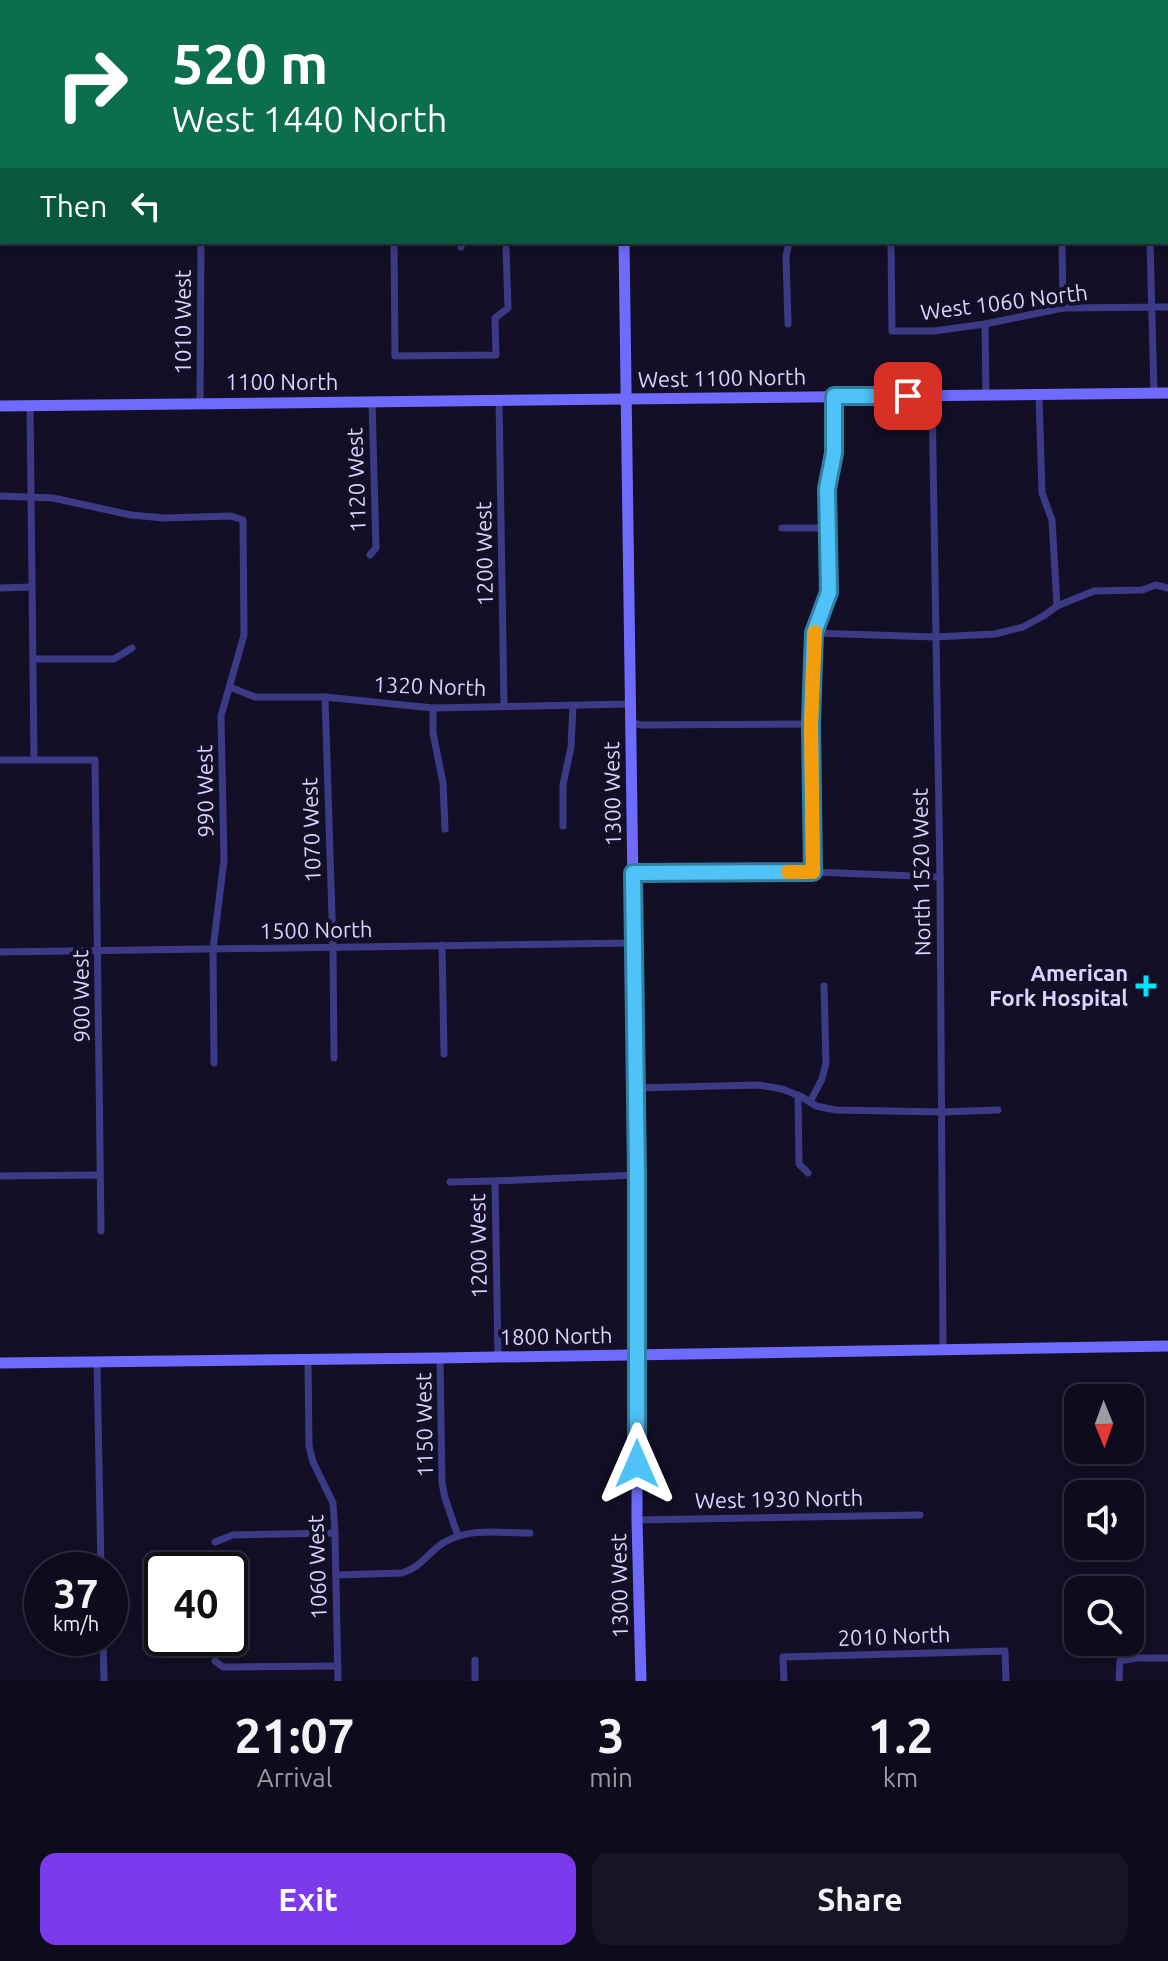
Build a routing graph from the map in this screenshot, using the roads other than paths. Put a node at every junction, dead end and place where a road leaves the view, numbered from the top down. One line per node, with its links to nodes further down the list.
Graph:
1 (201, 244): 24 (street, 1010 West)
2 (394, 244): 8 (street)
3 (624, 244): 20 (street, 1300 West)
4 (789, 244): 12 (street)
5 (891, 244): 13 (street, West 1060 North)
6 (1062, 244): 11 (street)
7 (1150, 244): 9 (street)
8 (506, 249)
9 (1151, 307): 10 (street, West 1060 North); 11 (street, West 1060 North); 14 (street)
10 (1168, 307)
11 (1063, 308): 13 (street, West 1060 North)
12 (788, 324)
13 (985, 324): 17 (street)
14 (1154, 393): 15 (street, West 1100 North); 18 (street, West 1100 North)
15 (1168, 393)
16 (932, 395): 17 (street, West 1100 North); 19 (street, West 1100 North); 37 (street, North 1520 West)
17 (986, 395): 18 (street, West 1100 North)
18 (1039, 395): 35 (street)
19 (834, 396): 20 (street, West 1100 North); 30 (street)
20 (627, 399): 22 (street, West 1100 North); 42 (street, 1300 West)
21 (499, 400): 22 (street, 1100 North); 23 (street, 1100 North); 44 (street, 1200 West)
22 (565, 400)
23 (372, 401): 24 (street, 1100 North); 31 (street, 1120 West)
24 (200, 402): 25 (street, 1100 North)
25 (30, 405): 26 (street, 1100 North); 28 (street)
26 (0, 406)
27 (0, 496): 28 (street)
28 (31, 496): 32 (street); 40 (street, 990 West)
29 (782, 528): 30 (street)
30 (827, 528): 36 (street)
31 (370, 555)
32 (32, 587): 33 (street); 39 (street)
33 (0, 588)
34 (1168, 588): 35 (street)
35 (1057, 606): 37 (street)
36 (814, 633): 37 (street); 47 (street)
37 (935, 637): 54 (street, North 1520 West)
38 (132, 648): 39 (street)
39 (33, 659): 48 (street)
40 (230, 687): 41 (street, 1320 North); 58 (street, 990 West)
41 (325, 697): 45 (street, 1320 North); 57 (street, 1070 West)
42 (630, 704): 43 (street, 1320 North); 46 (street, 1300 West)
43 (573, 705): 44 (street, 1320 North); 50 (street)
44 (504, 706): 45 (street, 1320 North)
45 (433, 708): 51 (street)
46 (631, 723): 47 (street); 53 (street, 1300 West)
47 (811, 724): 52 (street)
48 (34, 759): 49 (street); 59 (street, 900 West)
49 (0, 760)
50 (563, 826)
51 (445, 829)
52 (813, 872): 53 (street); 54 (street)
53 (633, 873): 55 (street, 1300 West)
54 (940, 877): 69 (street, North 1520 West)
55 (633, 943): 56 (street, 1500 North); 65 (street, 1300 West)
56 (442, 945): 57 (street, 1500 North); 62 (street)
57 (333, 948): 58 (street, 1500 North); 63 (street, 1070 West)
58 (213, 949): 59 (street, 1500 North); 64 (street, 990 West)
59 (99, 951): 60 (street, 1500 North); 71 (street, 900 West)
60 (0, 952)
61 (824, 986): 67 (street)
62 (444, 1054)
63 (334, 1058)
64 (214, 1063)
65 (636, 1088): 66 (street); 72 (street, 1300 West)
66 (798, 1095): 67 (street); 70 (street)
67 (810, 1102): 69 (street)
68 (998, 1110): 69 (street)
69 (942, 1112): 78 (street, North 1520 West)
70 (808, 1173)
71 (100, 1175): 73 (street); 76 (street, 900 West)
72 (637, 1175): 74 (street); 79 (street, 1300 West)
73 (0, 1176)
74 (495, 1181): 75 (street); 80 (street, 1200 West)
75 (450, 1182)
76 (101, 1231)
77 (1168, 1346): 78 (street, 1800 North)
78 (943, 1349): 79 (street, 1800 North)
79 (638, 1354): 80 (street, 1800 North); 86 (street, 1300 West)
80 (498, 1357): 81 (street, 1800 North)
81 (440, 1358): 82 (street, 1800 North); 89 (street, 1150 West)
82 (308, 1360): 83 (street, 1800 North); 87 (street, 1060 West)
83 (97, 1362): 84 (street, 1800 North); 91 (street)
84 (0, 1363)
85 (920, 1515): 86 (street, West 1930 North)
86 (637, 1520): 101 (street, 1300 West)
87 (335, 1533): 90 (street); 92 (street, 1060 West)
88 (530, 1533): 89 (street)
89 (458, 1536): 92 (street)
90 (215, 1542)
91 (101, 1552)
92 (336, 1575): 97 (street, 1060 West)
93 (103, 1656): 98 (street)
94 (1168, 1658): 104 (street)
95 (475, 1660): 100 (street)
96 (215, 1661): 97 (street)
97 (338, 1666): 99 (street, 1060 West)
98 (104, 1681)
99 (338, 1681)
100 (475, 1681)
101 (641, 1681)
102 (784, 1681): 103 (street, 2010 North)
103 (1006, 1681)
104 (1119, 1681)

